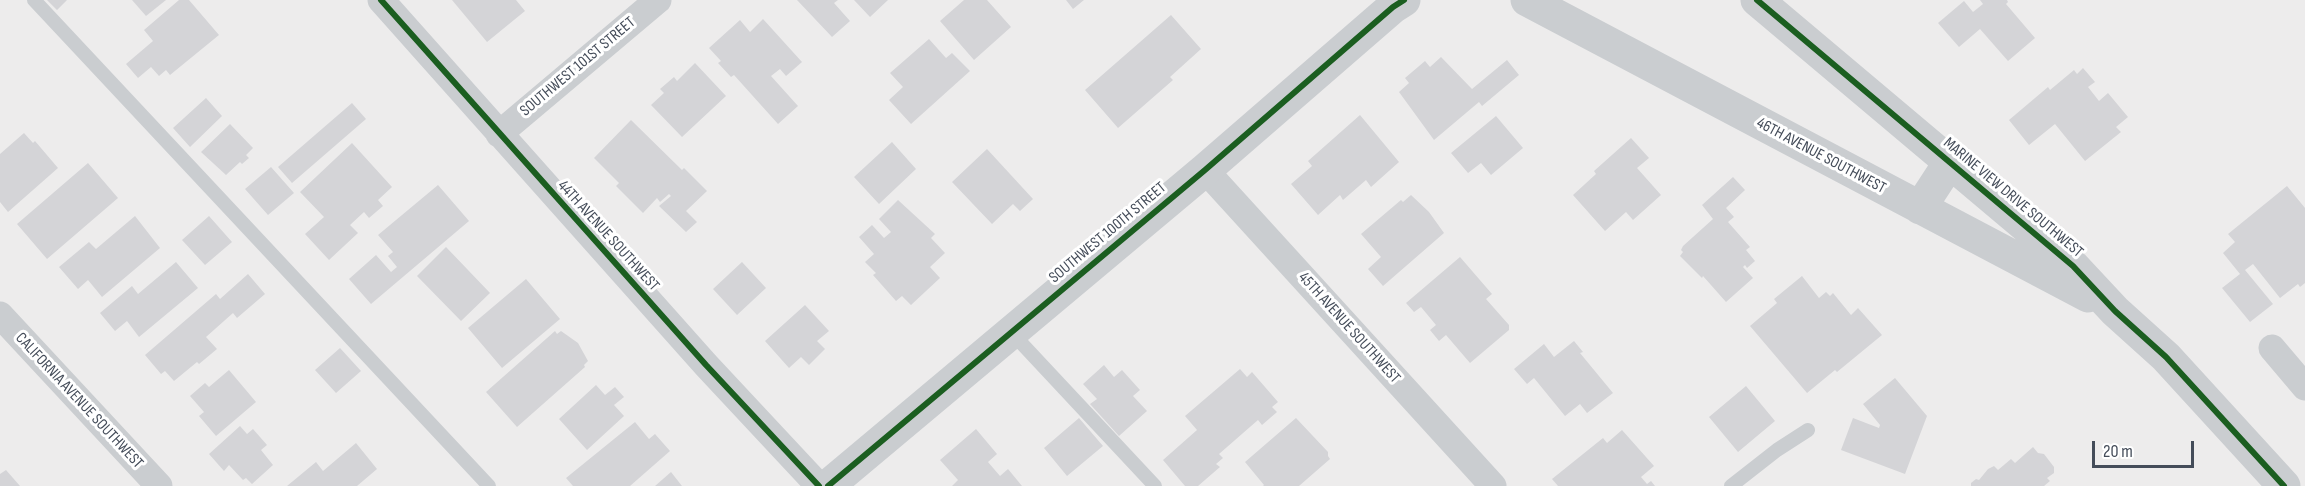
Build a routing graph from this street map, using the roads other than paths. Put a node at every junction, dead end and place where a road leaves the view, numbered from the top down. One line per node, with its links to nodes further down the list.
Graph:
1 (34, 0): 18 (lane)
2 (381, 0): 7 (street, 44TH AVENUE SOUTHWEST)
3 (658, 0): 7 (street, SOUTHWEST 101ST STREET)
4 (1404, 0): 9 (street, SOUTHWEST 100TH STREET)
5 (1527, 0): 10 (street, 46TH AVENUE SOUTHWEST)
6 (1757, 0): 8 (street, MARINE VIEW DRIVE SOUTHWEST)
7 (499, 134): 19 (street, 44TH AVENUE SOUTHWEST)
8 (1950, 162): 10 (street); 11 (street, MARINE VIEW DRIVE SOUTHWEST)
9 (1205, 170): 13 (street, SOUTHWEST 100TH STREET); 22 (street, 45TH AVENUE SOUTHWEST)
10 (1920, 208): 11 (street, 46TH AVENUE SOUTHWEST)
11 (2115, 311): 24 (street, MARINE VIEW DRIVE SOUTHWEST)
12 (0, 315): 17 (street, CALIFORNIA AVENUE SOUTHWEST)
13 (1011, 332): 20 (street, SOUTHWEST 100TH STREET); 21 (lane)
14 (2272, 348): 15 (street)
15 (2305, 387)
16 (1808, 430): 23 (lane)
17 (159, 486)
18 (489, 486)
19 (819, 486)
20 (828, 486)
21 (1155, 486)
22 (1493, 486)
23 (1731, 486)
24 (2284, 486)

